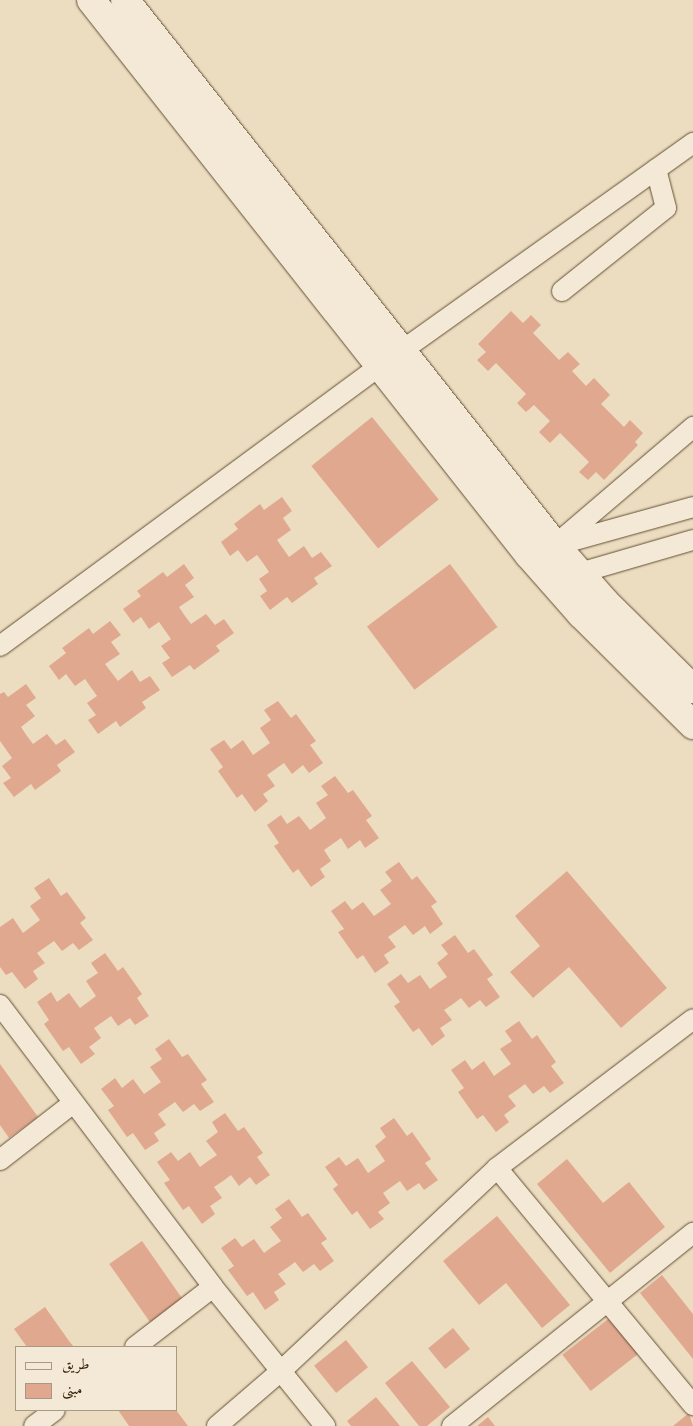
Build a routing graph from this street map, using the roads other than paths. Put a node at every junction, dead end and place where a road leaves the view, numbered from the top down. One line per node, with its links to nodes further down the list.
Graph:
1 (91, 0): 3 (street)
2 (125, 0): 3 (street)
3 (197, 115): 7 (street); 8 (street)
4 (693, 143): 5 (street)
5 (656, 169): 6 (street); 7 (street)
6 (562, 291)
7 (401, 352): 8 (street); 12 (street)
8 (379, 367): 13 (street); 16 (street)
9 (693, 427): 12 (street)
10 (693, 507): 12 (street)
11 (693, 540): 14 (street)
12 (555, 545): 13 (street); 14 (street)
13 (529, 555): 15 (street)
14 (578, 573): 15 (street); 17 (street)
15 (551, 580): 18 (street)
16 (0, 646)
17 (688, 678): 18 (street)
18 (651, 685): 19 (street)
19 (693, 725)
20 (0, 1005): 22 (street)
21 (693, 1019): 24 (street)
22 (72, 1104): 23 (street); 26 (street)
23 (0, 1160)
24 (497, 1168): 27 (street); 29 (street)
25 (693, 1233): 27 (street)
26 (213, 1287): 28 (street); 29 (street)
27 (605, 1300): 30 (street); 35 (street)
28 (136, 1346)
29 (281, 1371): 33 (street); 34 (street)
30 (693, 1405)
31 (54, 1411): 32 (street)
32 (34, 1426)
33 (217, 1426)
34 (325, 1426)
35 (452, 1426)

